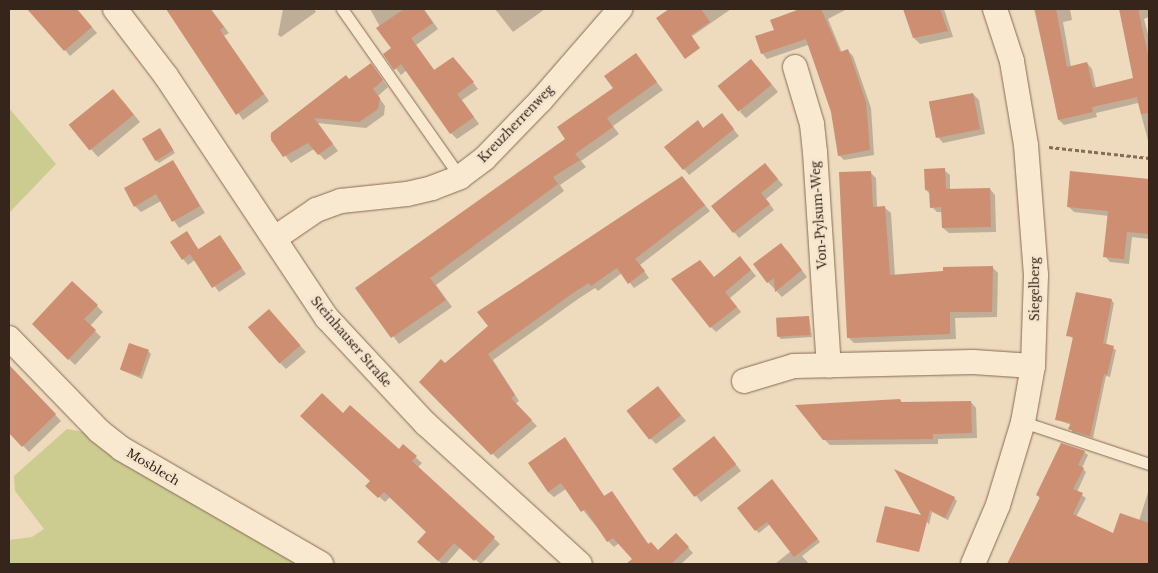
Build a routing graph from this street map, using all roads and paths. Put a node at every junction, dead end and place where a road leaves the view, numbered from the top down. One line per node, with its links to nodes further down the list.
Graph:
1 (115, 9): 9 (street, Steinhauser Straße)
2 (342, 9): 8 (lane)
3 (620, 9): 8 (street, Kreuzherrenweg)
4 (995, 9): 6 (street, Siegelberg)
5 (795, 67): 11 (street, Von-Pylsum-Weg)
6 (1026, 145): 7 (path); 12 (street, Siegelberg)
7 (1149, 158)
8 (460, 177): 9 (street, Kreuzherrenweg)
9 (275, 238): 17 (street, Steinhauser Straße)
10 (9, 338): 16 (street, Mosblech)
11 (828, 366): 12 (street); 13 (street)
12 (1034, 366): 14 (street, Siegelberg)
13 (744, 381)
14 (1023, 422): 15 (lane); 18 (street, Siegelberg)
15 (1149, 464)
16 (321, 564)
17 (580, 564)
18 (975, 564)

